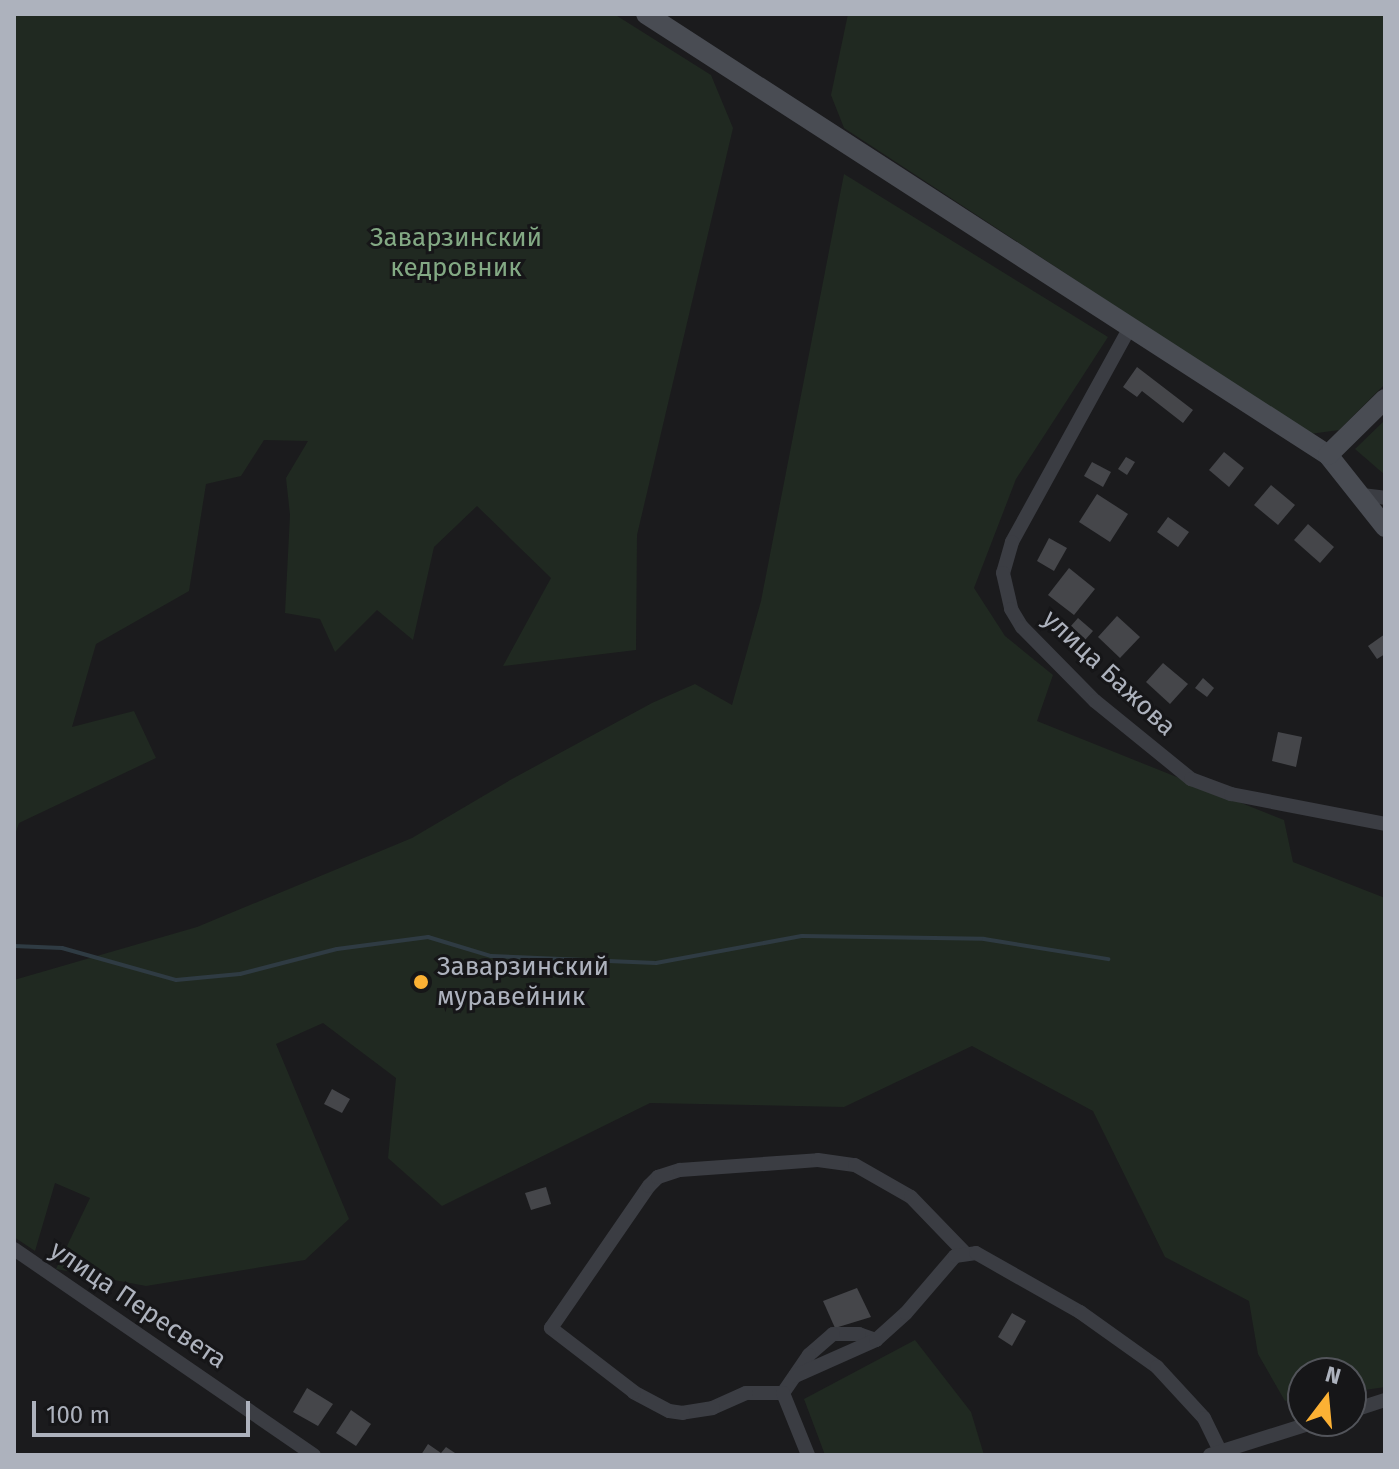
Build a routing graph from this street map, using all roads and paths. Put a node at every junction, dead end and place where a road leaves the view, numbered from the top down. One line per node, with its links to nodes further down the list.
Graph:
1 (646, 14): 2 (street)
2 (1129, 329): 4 (street); 8 (street, улица Бажова)
3 (1385, 399): 4 (street)
4 (1328, 455): 5 (street)
5 (1362, 495): 6 (street); 7 (street)
6 (1385, 498)
7 (1385, 527)
8 (1385, 824)
9 (14, 1249): 16 (street, улица Пересвета)
10 (965, 1253): 11 (street); 13 (street); 15 (street)
11 (876, 1340): 12 (street); 12 (street)
12 (795, 1376): 13 (street)
13 (783, 1393): 17 (street)
14 (1287, 1431): 15 (street)
15 (1215, 1453)
16 (314, 1455)
17 (808, 1455)

